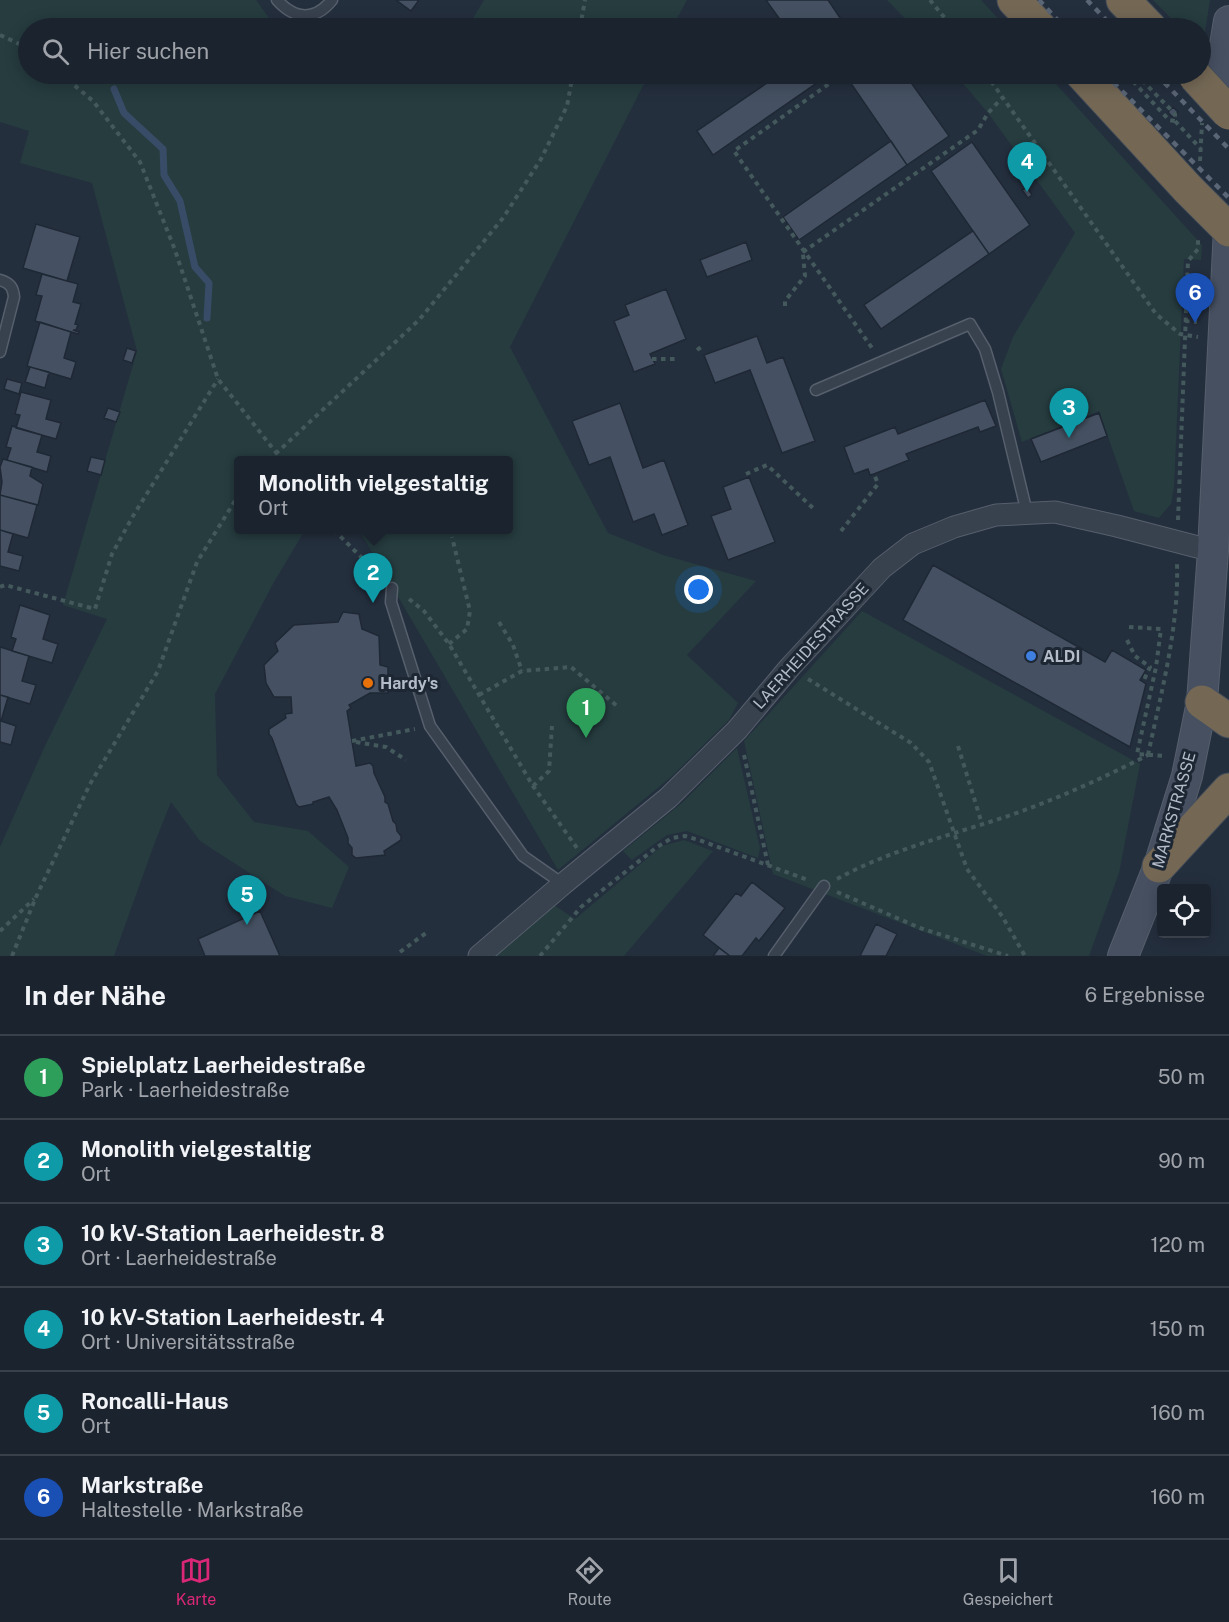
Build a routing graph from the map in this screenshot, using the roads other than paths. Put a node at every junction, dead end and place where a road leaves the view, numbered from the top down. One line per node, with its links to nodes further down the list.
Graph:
1 (277, 0): 2 (lane)
2 (332, 0)
3 (1014, 0): 5 (highway)
4 (1123, 0): 6 (highway)
5 (1031, 18)
6 (1140, 18)
7 (1229, 21): 10 (main road)
8 (1093, 84): 12 (highway, bridge)
9 (1202, 84): 11 (highway, bridge)
10 (1229, 98)
11 (1229, 113)
12 (1219, 228): 17 (main road, MARKSTRASSE)
13 (0, 280): 14 (lane)
14 (0, 352)
15 (816, 390): 16 (lane)
16 (1027, 513): 17 (street, LAERHEIDESTRASSE); 23 (street, LAERHEIDESTRASSE)
17 (1213, 551): 19 (main road, MARKSTRASSE)
18 (392, 588): 23 (lane)
19 (1216, 700): 20 (highway); 22 (main road, MARKSTRASSE)
20 (1229, 721)
21 (1229, 790): 22 (highway)
22 (1159, 866): 27 (main road, MARKSTRASSE)
23 (563, 884): 25 (street, LAERHEIDESTRASSE)
24 (824, 886): 26 (lane)
25 (479, 956)
26 (774, 956)
27 (1123, 956)

